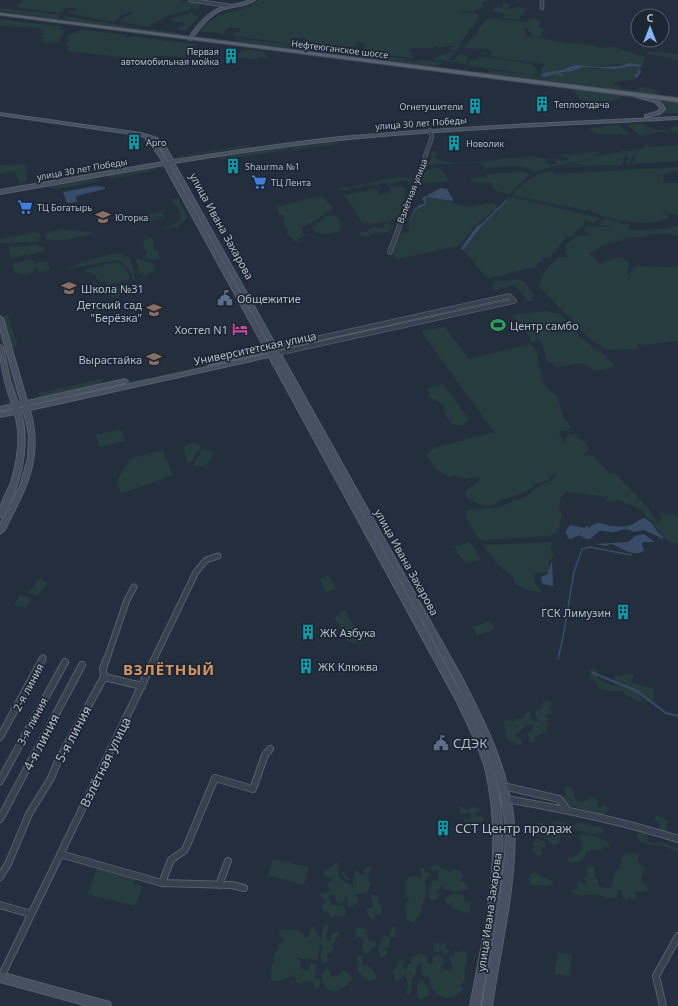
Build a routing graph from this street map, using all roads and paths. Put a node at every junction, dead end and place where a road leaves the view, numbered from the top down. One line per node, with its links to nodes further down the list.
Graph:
1 (190, 0): 4 (street)
2 (253, 0): 5 (main road)
3 (542, 0): 6 (street)
4 (208, 1): 5 (street)
5 (230, 6): 8 (main road)
6 (542, 8)
7 (0, 14): 8 (main road, Нефтеюганское шоссе)
8 (190, 39): 9 (main road, Нефтеюганское шоссе)
9 (638, 95): 10 (main road, Нефтеюганское шоссе); 13 (main road)
10 (678, 100)
11 (0, 114): 14 (main road)
12 (678, 116): 13 (main road, улица 30 лет Победы); 15 (main road, улица 30 лет Победы)
13 (643, 117): 15 (main road, улица 30 лет Победы)
14 (93, 128): 16 (main road, улица Ивана Захарова); 17 (main road, улица Ивана Захарова)
15 (430, 130): 16 (main road, улица 30 лет Победы); 19 (street, Взлётная улица)
16 (173, 161): 17 (main road, улица 30 лет Победы); 22 (main road, улица Ивана Захарова)
17 (166, 162): 18 (main road, улица 30 лет Победы); 22 (main road, улица Ивана Захарова)
18 (0, 192)
19 (390, 252)
20 (0, 318): 23 (main road)
21 (0, 347): 24 (main road)
22 (273, 351): 22 (street, Университетская улица); 23 (main road, Университетская улица); 39 (main road, улица Ивана Захарова); 40 (main road, улица Ивана Захарова)
23 (25, 406): 24 (main road, Университетская улица); 28 (main road)
24 (16, 408): 25 (main road, Университетская улица); 26 (main road, Университетская улица); 27 (main road)
25 (0, 409)
26 (0, 415)
27 (0, 516)
28 (0, 531)
29 (218, 556): 35 (street, Взлётная улица)
30 (134, 587): 34 (street, 5-я линия)
31 (43, 658): 36 (street, 2-я линия)
32 (65, 662): 38 (street, 3-я линия)
33 (82, 665): 43 (street, 4-я линия)
34 (104, 677): 35 (street); 47 (street, 5-я линия)
35 (142, 686): 45 (street, Взлётная улица)
36 (0, 737)
37 (270, 749): 48 (street)
38 (0, 781)
39 (503, 786): 40 (main road); 41 (main road, улица Ивана Захарова); 42 (street)
40 (495, 793): 41 (main road); 56 (main road, улица Ивана Захарова)
41 (506, 799): 42 (street); 57 (main road, улица Ивана Захарова)
42 (567, 809): 44 (street)
43 (0, 819)
44 (678, 840)
45 (60, 854): 48 (street); 52 (street, Взлётная улица)
46 (228, 861): 49 (street)
47 (0, 877)
48 (162, 882): 49 (street)
49 (219, 885): 50 (street)
50 (244, 888)
51 (0, 905): 52 (street)
52 (31, 914): 54 (street, Взлётная улица)
53 (678, 936): 58 (street)
54 (0, 977): 55 (main road)
55 (106, 1006)
56 (475, 1006)
57 (487, 1006)
58 (663, 1006)

